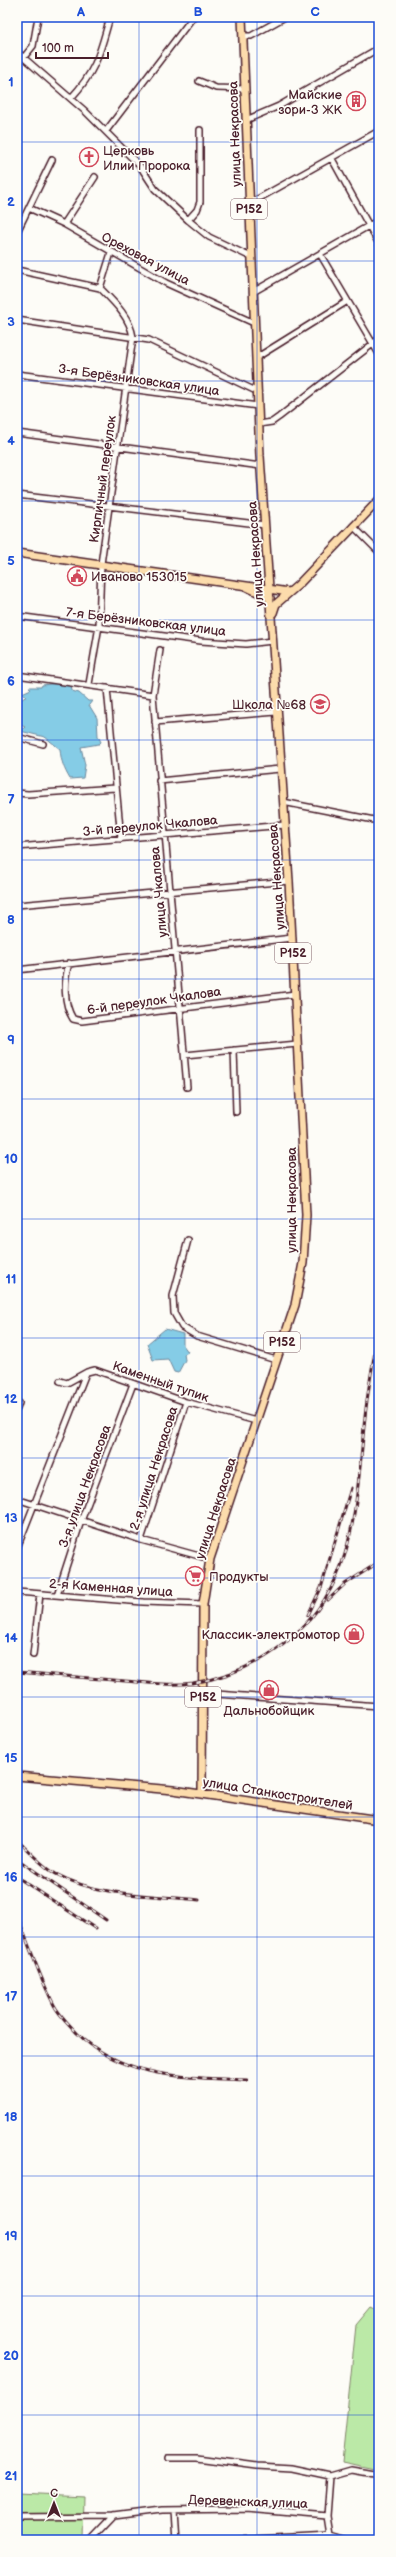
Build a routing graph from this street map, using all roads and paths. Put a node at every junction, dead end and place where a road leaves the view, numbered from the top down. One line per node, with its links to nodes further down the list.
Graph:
1 (38, 17): 9 (street)
2 (110, 17): 12 (street)
3 (193, 17): 15 (street)
4 (242, 17): 6 (main road, улица Некрасова / Р152)
5 (285, 17): 6 (street)
6 (243, 36): 11 (main road, улица Некрасова / Р152)
7 (379, 48): 13 (street)
8 (17, 52): 9 (street)
9 (24, 57): 12 (street)
10 (199, 81): 11 (street)
11 (245, 89): 13 (main road, улица Некрасова / Р152)
12 (71, 98): 15 (street)
13 (246, 120): 20 (main road, улица Некрасова / Р152)
14 (200, 130): 22 (street)
15 (106, 131): 22 (street)
16 (379, 131): 17 (street)
17 (332, 158): 20 (street); 25 (street)
18 (52, 160): 21 (street)
19 (95, 177): 24 (street)
20 (248, 202): 30 (main road, улица Некрасова / Р152)
21 (29, 208): 24 (street, Ореховая улица); 26 (street)
22 (188, 220): 30 (street)
23 (379, 220): 25 (street)
24 (64, 224): 28 (street, Ореховая улица)
25 (368, 226): 27 (street); 29 (street)
26 (17, 232)
27 (379, 244)
28 (111, 253): 32 (street); 36 (street, Ореховая улица)
29 (320, 254): 33 (street); 34 (street)
30 (251, 257): 33 (main road, улица Некрасова / Р152)
31 (17, 270): 32 (street)
32 (100, 288): 37 (street, Кирпичный переулок)
33 (253, 292): 36 (main road, улица Некрасова / Р152)
34 (346, 302): 39 (street); 41 (street)
35 (17, 320): 37 (street)
36 (254, 323): 41 (main road, улица Некрасова / Р152)
37 (133, 337): 43 (street, Кирпичный переулок); 44 (street)
38 (379, 339): 39 (street)
39 (373, 343): 40 (street); 46 (street)
40 (379, 354)
41 (256, 358): 44 (main road, улица Некрасова / Р152)
42 (17, 374): 43 (street, 3-я Берёзниковская улица)
43 (125, 388): 45 (street, 3-я Берёзниковская улица); 48 (street, Кирпичный переулок)
44 (258, 392): 45 (main road, улица Некрасова / Р152)
45 (258, 406): 46 (main road, улица Некрасова / Р152)
46 (259, 424): 49 (main road, улица Некрасова / Р152)
47 (17, 433): 48 (street)
48 (118, 448): 49 (street); 52 (street, Кирпичный переулок)
49 (261, 466): 53 (main road, улица Некрасова / Р152)
50 (17, 495): 52 (street)
51 (379, 500): 54 (main road)
52 (110, 506): 53 (street); 57 (street, Кирпичный переулок)
53 (265, 525): 59 (main road, улица Некрасова / Р152)
54 (353, 526): 55 (street); 60 (main road)
55 (379, 552)
56 (17, 553): 57 (main road)
57 (100, 564): 58 (main road); 64 (street, Кирпичный переулок)
58 (242, 585): 59 (main road); 61 (main road)
59 (270, 589): 60 (main road); 61 (main road, улица Некрасова / Р152)
60 (289, 592): 61 (main road); 63 (main road)
61 (270, 598): 63 (main road, улица Некрасова / Р152)
62 (17, 616): 64 (street, 7-я Берёзниковская улица)
63 (271, 616): 65 (main road, улица Некрасова / Р152)
64 (99, 626): 65 (street, 7-я Берёзниковская улица); 68 (street, Кирпичный переулок)
65 (272, 641): 71 (main road, улица Некрасова / Р152)
66 (160, 650): 70 (street, улица Чкалова)
67 (17, 675): 68 (street)
68 (89, 684): 69 (street)
69 (107, 688): 70 (street); 77 (street)
70 (153, 695): 72 (street, улица Чкалова)
71 (276, 712): 72 (street); 75 (main road, улица Некрасова / Р152)
72 (155, 722): 76 (street, улица Чкалова)
73 (17, 737): 74 (street)
74 (43, 744)
75 (280, 769): 76 (street); 79 (main road, улица Некрасова / Р152)
76 (159, 781): 82 (street, улица Чкалова)
77 (115, 788): 78 (street); 83 (street)
78 (17, 793)
79 (283, 802): 80 (street); 81 (main road, улица Некрасова / Р152)
80 (379, 821)
81 (285, 825): 82 (street, 3-й переулок Чкалова); 85 (main road, улица Некрасова / Р152)
82 (165, 835): 83 (street, 3-й переулок Чкалова); 86 (street, улица Чкалова)
83 (121, 839): 84 (street, 3-й переулок Чкалова)
84 (17, 848)
85 (289, 881): 86 (street); 88 (main road, улица Некрасова / Р152)
86 (169, 891): 87 (street); 89 (street, улица Чкалова)
87 (17, 905)
88 (292, 938): 89 (street); 92 (main road, улица Некрасова / Р152)
89 (175, 951): 90 (street); 93 (street, улица Чкалова)
90 (69, 964): 91 (street); 93 (street, 6-й переулок Чкалова)
91 (17, 970)
92 (295, 994): 93 (street, 6-й переулок Чкалова); 94 (main road, улица Некрасова / Р152)
93 (179, 1007): 96 (street, улица Чкалова)
94 (298, 1044): 95 (street); 100 (main road, улица Некрасова / Р152)
95 (234, 1050): 96 (street); 98 (street)
96 (185, 1055): 97 (street, улица Чкалова)
97 (187, 1087)
98 (236, 1112)
99 (188, 1240): 100 (street)
100 (276, 1360): 107 (main road, улица Некрасова / Р152)
101 (87, 1372): 102 (street); 103 (street, Каменный тупик); 109 (street)
102 (60, 1381)
103 (133, 1384): 104 (street, Каменный тупик); 110 (street, 3-я улица Некрасова)
104 (186, 1402): 107 (street, Каменный тупик); 111 (street, 2-я улица Некрасова)
105 (19, 1403): 106 (street)
106 (17, 1409)
107 (256, 1421): 113 (main road, улица Некрасова / Р152)
108 (17, 1500): 109 (street)
109 (34, 1505): 110 (street); 112 (street)
110 (81, 1521): 111 (street); 116 (street, 3-я улица Некрасова)
111 (141, 1540): 113 (street)
112 (17, 1548)
113 (210, 1559): 117 (main road, улица Некрасова / Р152)
114 (17, 1592): 115 (street, 2-я Каменная улица)
115 (40, 1594): 116 (street, 2-я Каменная улица); 118 (street)
116 (57, 1595): 117 (street, 2-я Каменная улица)
117 (203, 1604): 119 (main road, улица Некрасова / Р152)
118 (33, 1656)
119 (203, 1693): 120 (street); 122 (main road, улица Некрасова / Р152)
120 (379, 1706)
121 (17, 1776): 122 (main road, улица Станкостроителей)
122 (202, 1792): 123 (main road, улица Станкостроителей); 124 (main road, улица Станкостроителей)
123 (379, 1816)
124 (379, 1820)
125 (168, 2458): 127 (street)
126 (379, 2475): 127 (street)
127 (330, 2476): 130 (street)
128 (174, 2510): 129 (street); 130 (street, Деревенская улица); 134 (street, Деревенская улица)
129 (114, 2516): 131 (street); 133 (street)
130 (327, 2516): 132 (street)
131 (17, 2517)
132 (330, 2535): 135 (street); 136 (street)
133 (91, 2540)
134 (176, 2540)
135 (237, 2540)
136 (347, 2540)

